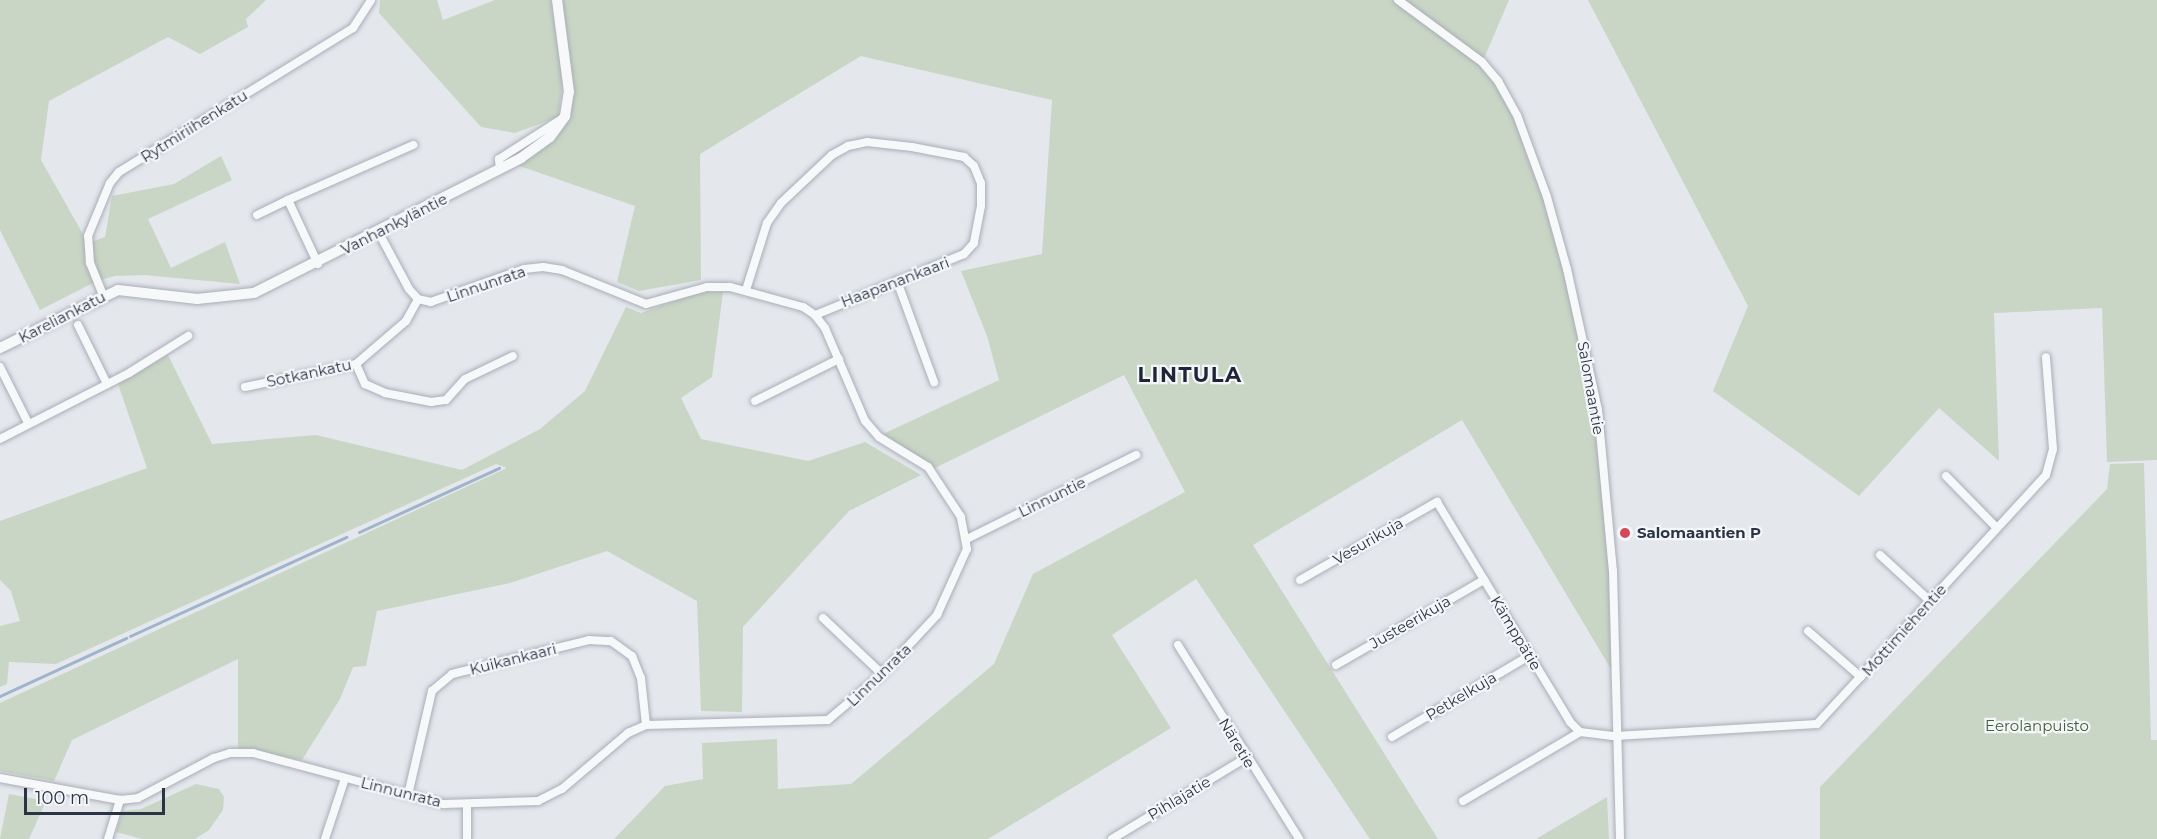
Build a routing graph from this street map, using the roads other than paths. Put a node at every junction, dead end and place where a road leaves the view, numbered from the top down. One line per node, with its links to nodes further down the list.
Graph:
1 (370, 0): 13 (street, Rytmiriihenkatu)
2 (557, 0): 4 (street)
3 (1398, 0): 50 (street, Salomaantie)
4 (566, 116): 6 (street, Vanhankyläntie); 6 (street)
5 (412, 145): 7 (street)
6 (500, 169): 9 (street, Vanhankyläntie)
7 (288, 200): 8 (street); 10 (street)
8 (257, 215)
9 (379, 233): 10 (street, Vanhankyläntie); 15 (street)
10 (318, 264): 14 (street, Vanhankyläntie)
11 (897, 281): 12 (street, Haapanankaari); 16 (street, Haapanankaari); 25 (street)
12 (746, 290): 15 (street, Linnunrata); 16 (street, Linnunrata)
13 (103, 295): 14 (street, Kareliankatu); 19 (street, Kareliankatu)
14 (232, 298)
15 (418, 299): 23 (street, Sotkankatu)
16 (815, 315): 22 (street)
17 (78, 325): 26 (street)
18 (188, 336): 26 (street)
19 (0, 348)
20 (513, 356): 23 (street)
21 (2046, 357): 34 (street, Mottimiehentie)
22 (839, 359): 28 (street); 35 (street)
23 (356, 364): 27 (street, Sotkankatu)
24 (0, 367): 29 (street)
25 (934, 382)
26 (107, 384): 29 (street)
27 (245, 387)
28 (755, 401)
29 (28, 423): 30 (street)
30 (0, 439)
31 (1137, 455): 35 (street, Linnuntie)
32 (1946, 477): 34 (street)
33 (1437, 502): 37 (street, Vesurikuja); 38 (street, Kämppätie)
34 (1996, 527): 39 (street, Mottimiehentie)
35 (967, 539): 45 (street, Linnunrata)
36 (1880, 555): 39 (street)
37 (1300, 580)
38 (1484, 580): 43 (street, Kämppätie); 44 (street, Justeerikuja)
39 (1930, 601): 46 (street, Mottimiehentie)
40 (823, 618): 45 (street)
41 (1808, 631): 46 (street)
42 (1178, 645): 51 (street, Näretie)
43 (1529, 656): 48 (street, Kämppätie); 49 (street, Petkelkuja)
44 (1336, 664)
45 (882, 674): 47 (street, Linnunrata)
46 (1861, 677): 50 (street, Mottimiehentie)
47 (646, 725): 54 (street, Kuikankaari); 57 (street, Linnunrata)
48 (1580, 732): 50 (street); 56 (street)
49 (1392, 736)
50 (1615, 736): 63 (street, Salomaantie)
51 (1246, 758): 61 (street, Pihlajatie); 62 (street, Näretie)
52 (345, 777): 54 (street, Linnunrata); 55 (street, Linnunrata); 59 (street)
53 (0, 778): 55 (street, Linnunrata)
54 (408, 795): 57 (street, Linnunrata)
55 (120, 800): 58 (street)
56 (1464, 801)
57 (467, 805): 60 (street)
58 (108, 839)
59 (325, 839)
60 (467, 839)
61 (1112, 839)
62 (1299, 839)
63 (1620, 839)

